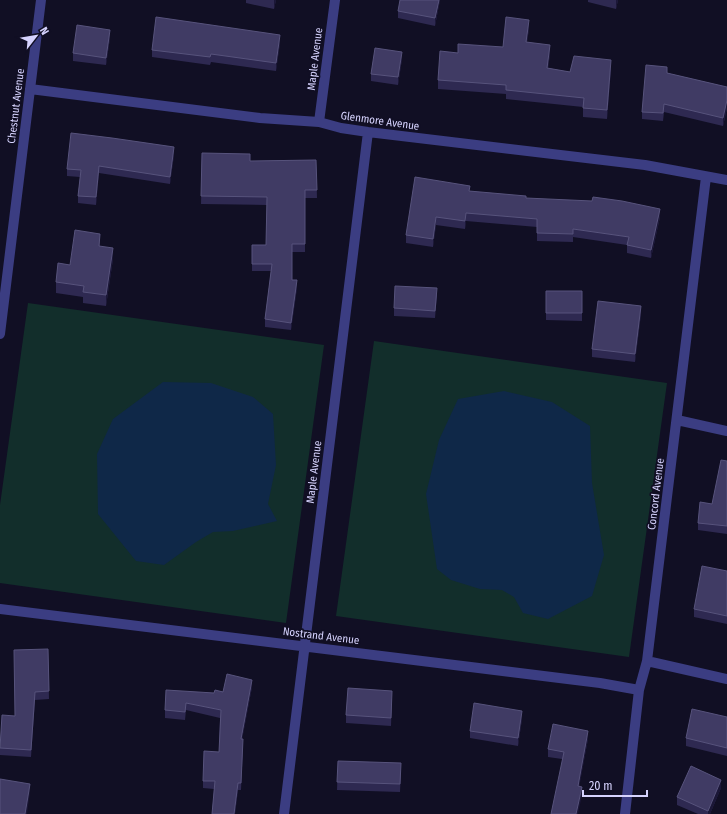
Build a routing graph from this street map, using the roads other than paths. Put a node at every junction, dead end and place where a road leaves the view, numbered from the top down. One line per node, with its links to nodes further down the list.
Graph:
1 (41, 0): 3 (street, Chestnut Avenue)
2 (334, 0): 4 (street, Maple Avenue)
3 (30, 88): 4 (street, Glenmore Avenue); 8 (street, Chestnut Avenue)
4 (319, 122): 5 (street, Glenmore Avenue)
5 (368, 132): 6 (street, Glenmore Avenue); 12 (street, Maple Avenue)
6 (706, 177): 7 (street, Glenmore Avenue); 9 (street, Concord Avenue)
7 (727, 180)
8 (0, 334)
9 (677, 420): 10 (street); 13 (street, Concord Avenue)
10 (727, 431)
11 (0, 609): 12 (street, Nostrand Avenue)
12 (305, 646): 15 (street, Nostrand Avenue); 16 (street, Maple Avenue)
13 (647, 661): 14 (street); 15 (street, Concord Avenue)
14 (727, 679)
15 (639, 690): 17 (street, Concord Avenue)
16 (284, 814)
17 (626, 814)

